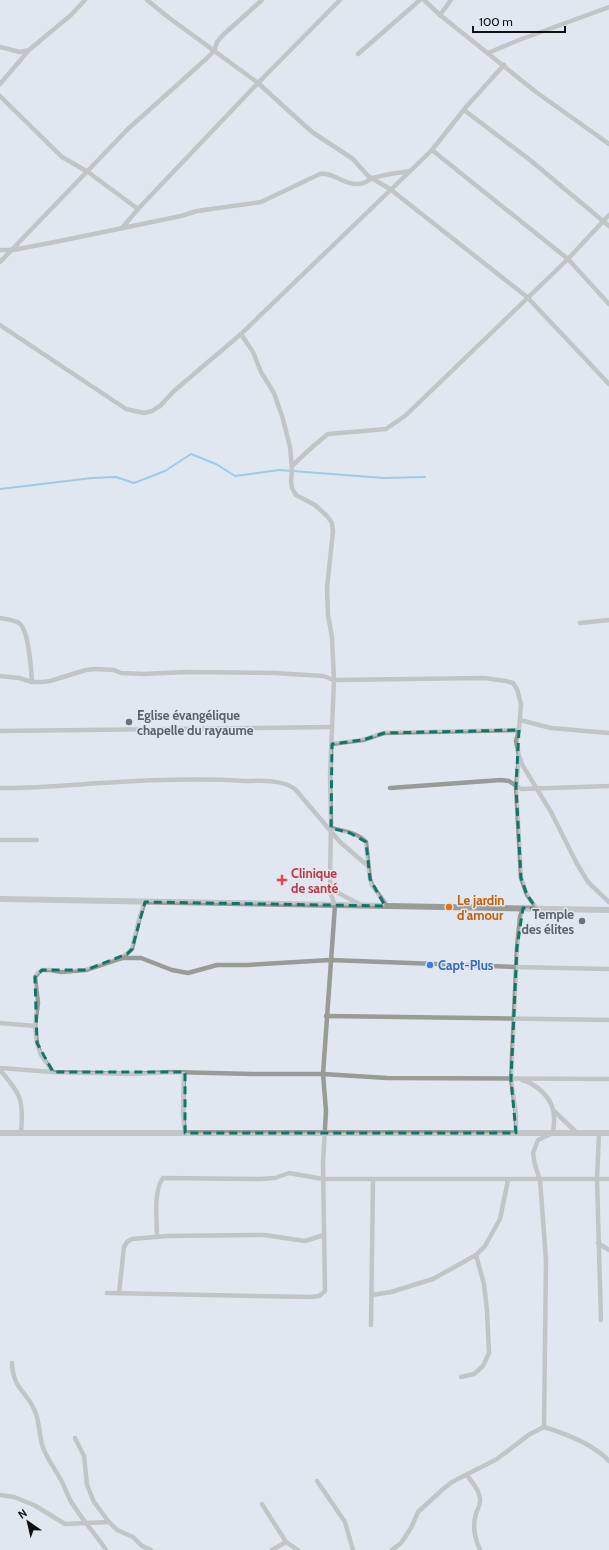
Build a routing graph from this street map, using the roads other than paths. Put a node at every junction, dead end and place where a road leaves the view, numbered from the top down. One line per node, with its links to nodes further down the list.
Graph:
1 (86, 0): 10 (street)
2 (147, 0): 11 (street)
3 (262, 0): 11 (street)
4 (340, 0): 15 (street)
5 (421, 0): 8 (street); 13 (street)
6 (451, 0): 8 (street)
7 (609, 7): 12 (street)
8 (440, 15): 12 (street)
9 (0, 47): 10 (street)
10 (29, 50): 16 (street)
11 (214, 51): 15 (street); 22 (street)
12 (488, 53): 14 (street)
13 (358, 54)
14 (504, 65): 18 (street); 19 (street)
15 (258, 83): 23 (street); 25 (street)
16 (0, 84)
17 (0, 96): 22 (street)
18 (464, 110): 20 (street); 27 (street)
19 (609, 144)
20 (432, 150): 21 (street); 32 (street)
21 (410, 171): 23 (street); 24 (street)
22 (88, 172): 25 (street); 31 (street)
23 (373, 178): 24 (street); 29 (street)
24 (390, 189): 34 (street); 37 (street)
25 (138, 209): 29 (street)
26 (609, 215): 27 (street)
27 (604, 220): 28 (street); 32 (street)
28 (609, 226)
29 (122, 228): 31 (street)
30 (0, 250): 31 (street)
31 (14, 250): 33 (street)
32 (568, 259): 34 (street); 35 (street)
33 (0, 262)
34 (528, 297): 38 (street); 39 (street)
35 (609, 304)
36 (0, 325): 37 (street)
37 (241, 334): 39 (street)
38 (609, 384)
39 (292, 466): 44 (street)
40 (0, 618): 45 (street)
41 (609, 620): 42 (street)
42 (580, 623)
43 (0, 676): 45 (street)
44 (334, 680): 45 (street); 46 (street); 47 (street)
45 (32, 682)
46 (520, 720): 48 (street); 50 (street)
47 (332, 727): 49 (street); 51 (street)
48 (519, 730): 51 (street); 52 (street)
49 (0, 731)
50 (609, 733)
51 (332, 744): 58 (street)
52 (519, 756): 54 (street); 57 (street)
53 (609, 786): 57 (street)
54 (516, 787): 56 (street); 57 (street); 70 (street)
55 (0, 788): 58 (street)
56 (390, 788)
57 (538, 789): 65 (street)
58 (331, 830): 61 (street); 61 (street); 62 (street)
59 (0, 840): 60 (street)
60 (37, 840)
61 (368, 866): 68 (street)
62 (331, 889): 66 (street); 67 (street)
63 (0, 899): 64 (street)
64 (145, 902): 66 (street); 72 (street)
65 (609, 902)
66 (334, 905): 67 (street); 73 (street)
67 (361, 905): 68 (street)
68 (387, 906): 69 (street)
69 (523, 908): 70 (street); 74 (street)
70 (537, 909): 71 (street)
71 (609, 910)
72 (122, 958): 73 (street); 80 (street)
73 (330, 960): 74 (street); 76 (street)
74 (516, 967): 75 (street); 77 (street)
75 (609, 969)
76 (326, 1016): 77 (street); 84 (street)
77 (514, 1019): 78 (street); 85 (street)
78 (609, 1020)
79 (0, 1023): 80 (street)
80 (35, 1026): 82 (street)
81 (0, 1069): 82 (street); 90 (street)
82 (52, 1072): 83 (street)
83 (184, 1072): 84 (street); 91 (street)
84 (323, 1074): 85 (street); 92 (street)
85 (511, 1078): 86 (street); 93 (street)
86 (518, 1079): 87 (street); 88 (street)
87 (609, 1079)
88 (554, 1111): 94 (street); 95 (street)
89 (0, 1133): 90 (street)
90 (21, 1133): 91 (street)
91 (184, 1133): 92 (street)
92 (325, 1133): 93 (street); 98 (street)
93 (516, 1133): 94 (street)
94 (553, 1133): 95 (street); 103 (street)
95 (577, 1133): 96 (street)
96 (599, 1133): 97 (street); 99 (street)
97 (609, 1133)
98 (323, 1179): 101 (street); 104 (street); 105 (street)
99 (597, 1179): 100 (street); 103 (street); 106 (street)
100 (609, 1179)
101 (373, 1180): 102 (street); 111 (street)
102 (508, 1180): 103 (street); 108 (street)
103 (540, 1180): 116 (street)
104 (324, 1235): 105 (street); 110 (street)
105 (157, 1237): 110 (street)
106 (598, 1243): 107 (street); 112 (street)
107 (609, 1250)
108 (476, 1254): 111 (street); 115 (street)
109 (106, 1293): 110 (street)
110 (119, 1293)
111 (372, 1295): 113 (street)
112 (601, 1320)
113 (372, 1325)
114 (12, 1363): 124 (street)
115 (461, 1377)
116 (544, 1427): 118 (street); 119 (street)
117 (75, 1438): 123 (street)
118 (609, 1461)
119 (466, 1475): 131 (street); 132 (street)
120 (317, 1481): 130 (street)
121 (0, 1495): 124 (street)
122 (262, 1504): 125 (street)
123 (109, 1522): 124 (street); 127 (street)
124 (86, 1524): 126 (street)
125 (286, 1542): 128 (street); 129 (street)
126 (106, 1550)
127 (151, 1550)
128 (272, 1550)
129 (298, 1550)
130 (353, 1550)
131 (392, 1550)
132 (480, 1550)

